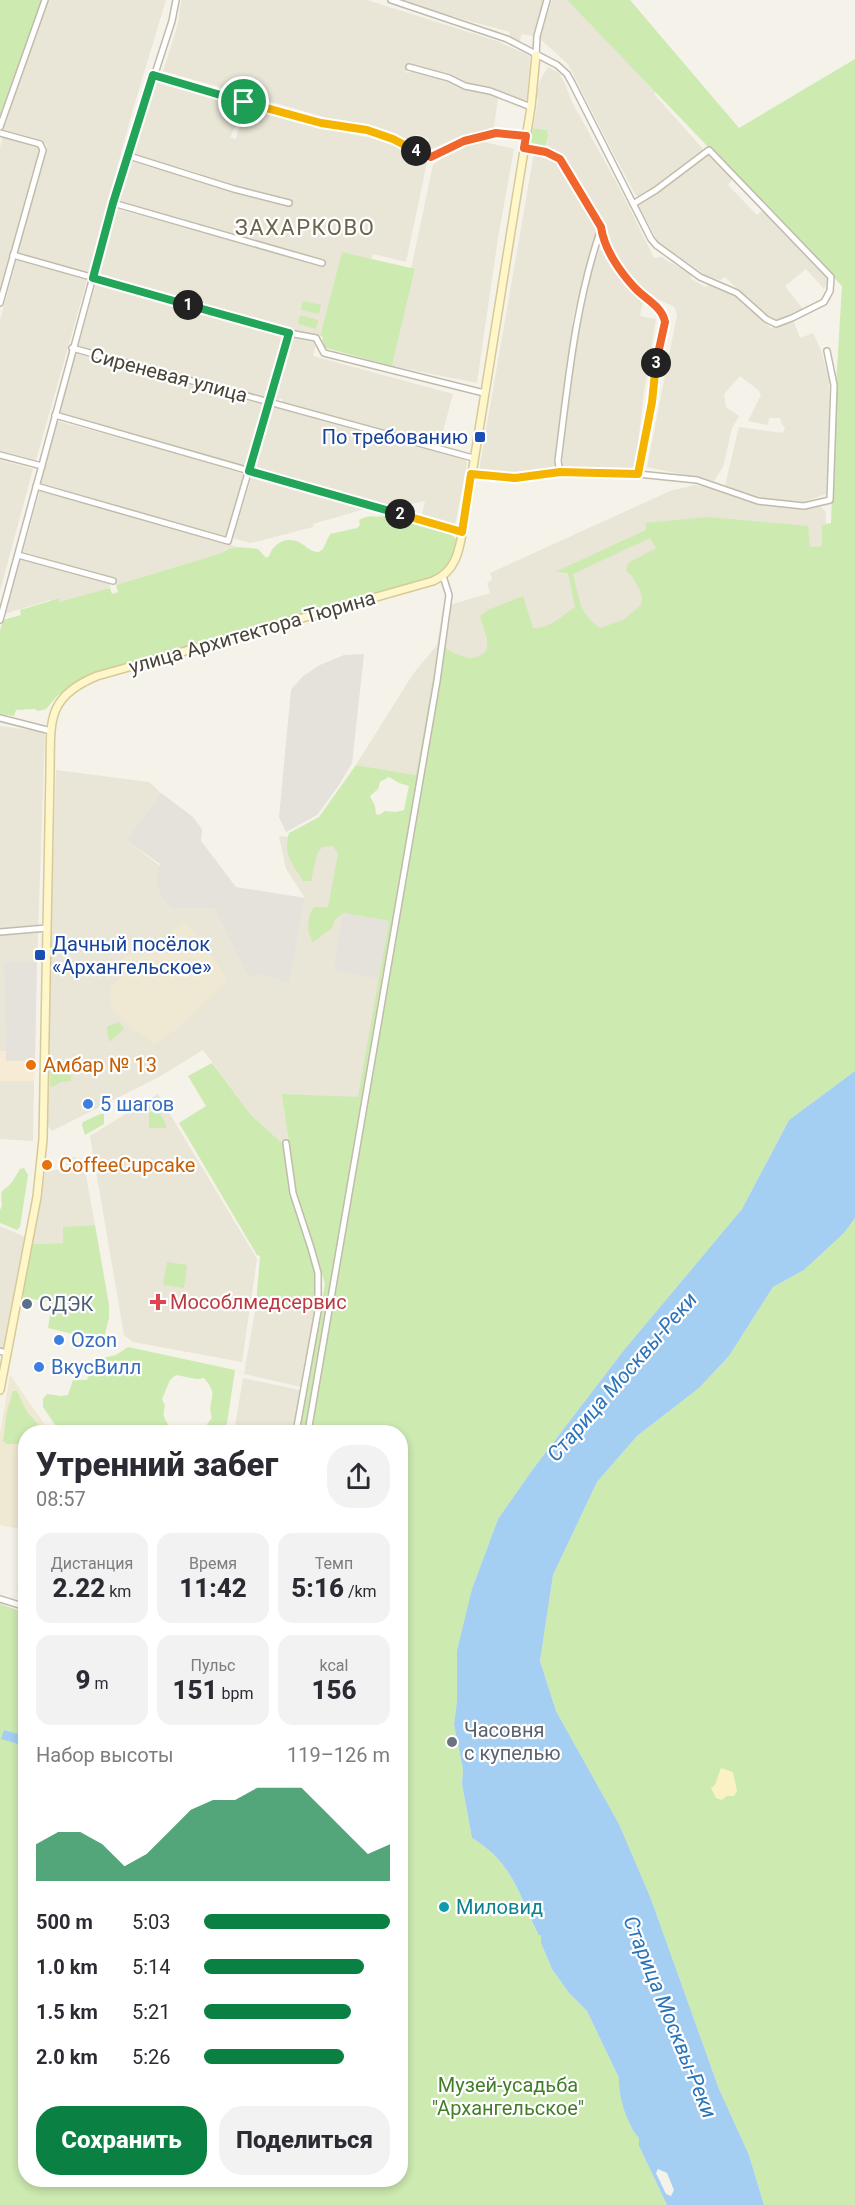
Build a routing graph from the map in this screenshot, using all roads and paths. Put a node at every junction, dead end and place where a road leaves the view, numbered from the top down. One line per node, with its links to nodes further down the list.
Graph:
1 (45, 0): 9 (street)
2 (176, 0): 7 (street)
3 (391, 0): 5 (street)
4 (547, 0): 5 (street)
5 (536, 55): 8 (street); 16 (street)
6 (409, 67): 8 (street)
7 (153, 75): 11 (street); 13 (street)
8 (531, 107): 11 (street)
9 (0, 127)
10 (0, 133): 18 (street)
11 (526, 136): 12 (street)
12 (524, 148): 17 (street); 25 (street)
13 (129, 156): 14 (street); 15 (street)
14 (289, 202)
15 (113, 203): 19 (street); 20 (street)
16 (633, 204): 16 (street)
17 (601, 227): 32 (street); 34 (street)
18 (13, 255): 20 (street); 21 (street)
19 (322, 263)
20 (93, 278): 22 (street); 23 (street)
21 (0, 303)
22 (289, 333): 25 (street); 26 (street)
23 (72, 348): 26 (street, Сиреневая улица); 27 (street)
24 (827, 351): 34 (street)
25 (484, 393): 29 (street)
26 (268, 402): 29 (street, Сиреневая улица); 31 (street)
27 (55, 415): 30 (street); 31 (street)
28 (0, 455): 30 (street)
29 (473, 458): 33 (street)
30 (42, 466): 35 (street)
31 (249, 471): 35 (street); 36 (street)
32 (560, 472): 33 (street); 34 (street)
33 (471, 474): 36 (street)
34 (638, 474)
35 (36, 486): 37 (street)
36 (462, 532): 38 (street)
37 (18, 555): 39 (street); 40 (street)
38 (443, 576): 42 (street, улица Архитектора Тюрина); 49 (street)
39 (113, 581)
40 (0, 620)
41 (0, 718): 42 (street)
42 (51, 731): 43 (street, улица Архитектора Тюрина)
43 (46, 928): 44 (street); 46 (street, улица Архитектора Тюрина)
44 (0, 932)
45 (286, 1143): 48 (street)
46 (3, 1352): 47 (street, улица Архитектора Тюрина)
47 (0, 1390)
48 (297, 1425)
49 (309, 1425)
50 (0, 1599): 51 (street)
51 (18, 1605)

